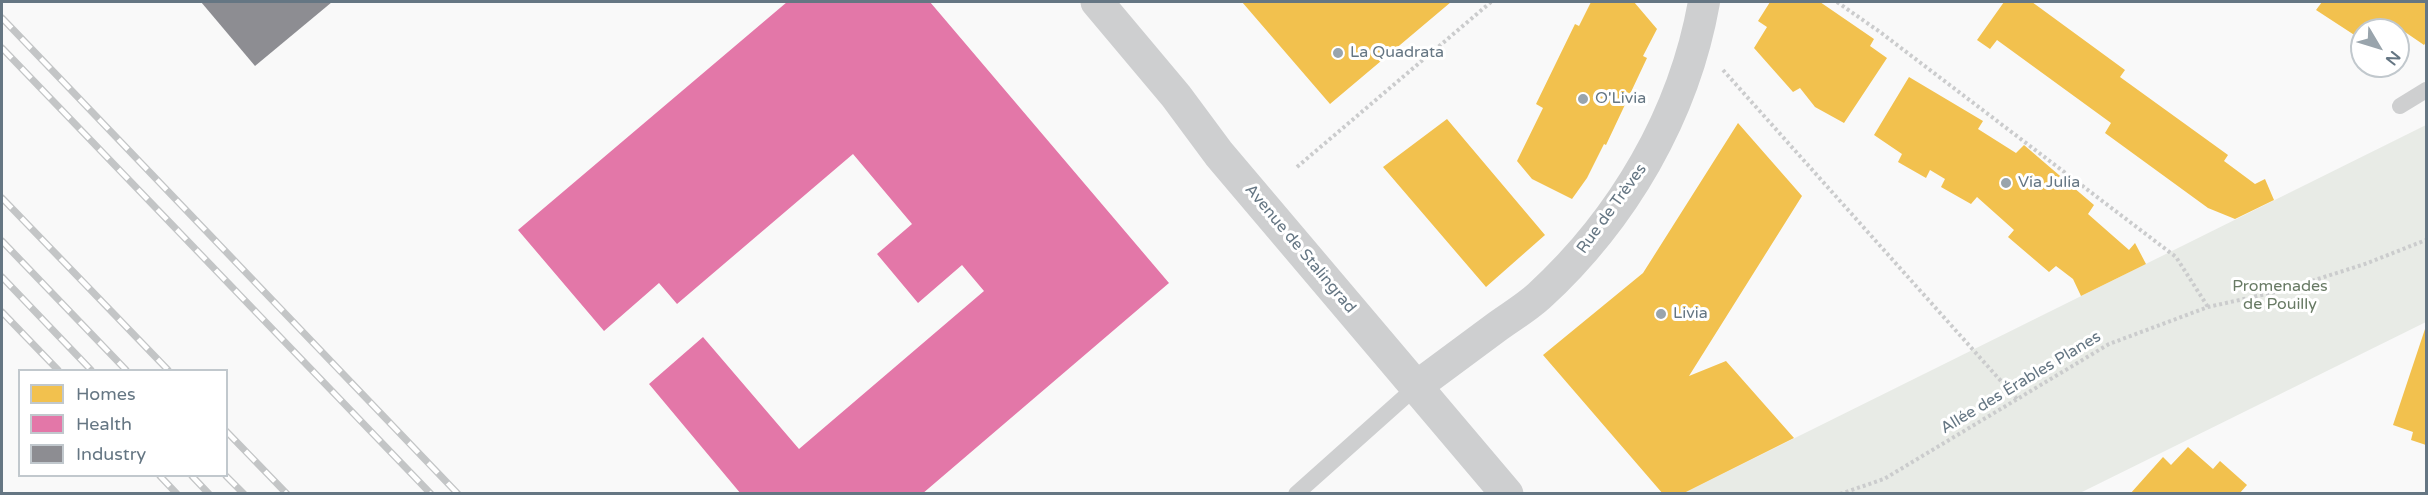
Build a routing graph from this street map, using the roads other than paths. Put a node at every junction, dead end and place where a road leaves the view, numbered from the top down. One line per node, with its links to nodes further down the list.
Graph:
1 (1097, 2): 5 (street, Avenue de Stalingrad)
2 (1702, 3): 5 (street, Rue de Trèves)
3 (2427, 90): 4 (lane)
4 (2400, 106)
5 (1418, 386): 6 (lane); 7 (street, Avenue de Stalingrad)
6 (1296, 494)
7 (1507, 494)

